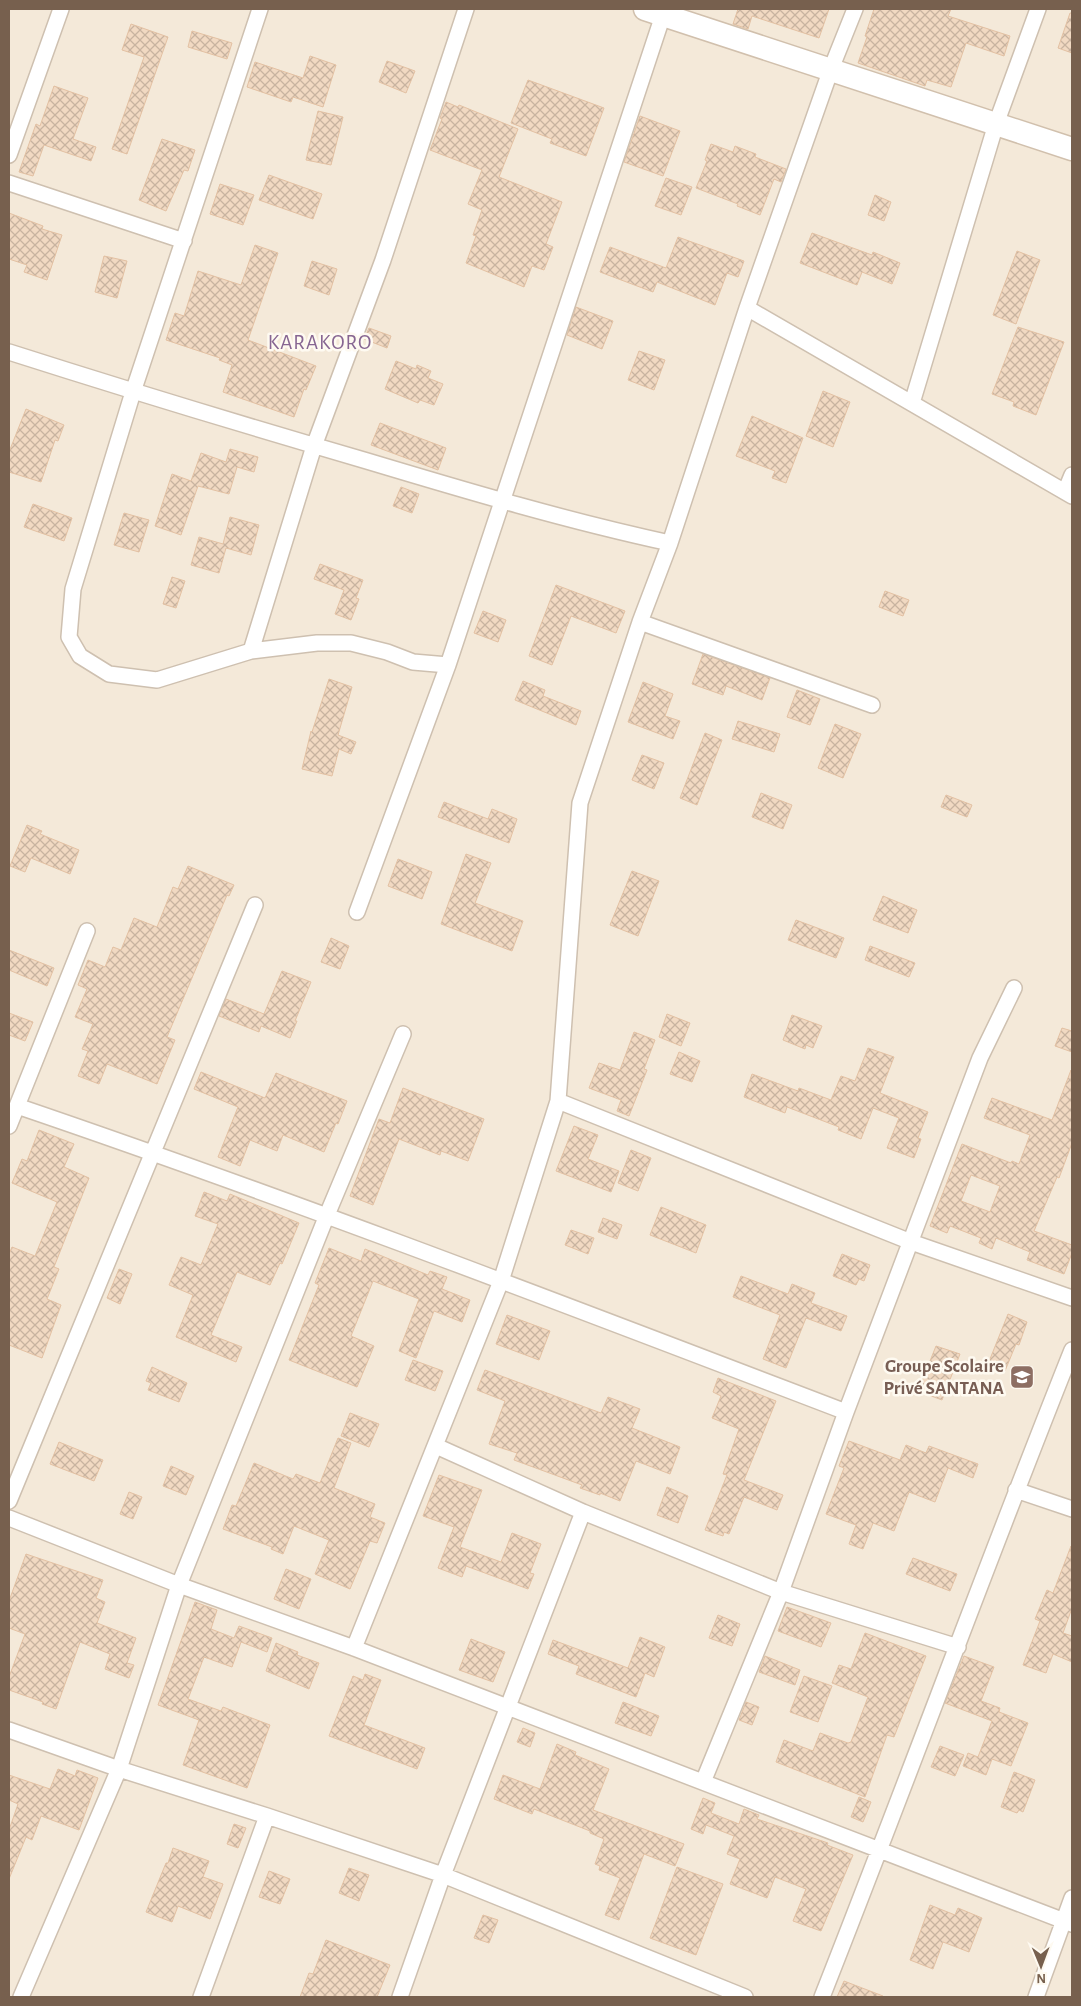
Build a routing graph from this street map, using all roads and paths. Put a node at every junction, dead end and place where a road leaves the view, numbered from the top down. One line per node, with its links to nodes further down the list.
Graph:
1 (61, 9): 10 (street)
2 (260, 9): 12 (street)
3 (466, 9): 17 (street)
4 (855, 9): 7 (street)
5 (1038, 9): 8 (street)
6 (658, 11): 7 (street); 20 (street)
7 (830, 69): 8 (street); 13 (street)
8 (996, 124): 9 (street); 16 (street)
9 (1072, 149)
10 (9, 155)
11 (9, 183): 12 (street)
12 (184, 241): 15 (street)
13 (747, 308): 16 (street); 21 (street)
14 (9, 352): 15 (street)
15 (133, 392): 17 (street); 23 (street)
16 (912, 403): 19 (street)
17 (314, 446): 20 (street); 23 (street)
18 (1072, 475): 19 (street)
19 (1069, 494)
20 (502, 501): 21 (street); 24 (street)
21 (670, 543): 22 (street)
22 (640, 622): 25 (street); 31 (street)
23 (251, 651): 24 (street)
24 (448, 665): 27 (street)
25 (872, 705)
26 (255, 905): 34 (street)
27 (357, 912)
28 (86, 931): 32 (street)
29 (1014, 988): 36 (street)
30 (403, 1034): 35 (street)
31 (558, 1101): 36 (street); 37 (street)
32 (16, 1106): 33 (street); 34 (street)
33 (9, 1126)
34 (152, 1152): 35 (street); 43 (street)
35 (326, 1215): 37 (street); 47 (street)
36 (911, 1242): 38 (street); 40 (street)
37 (501, 1281): 40 (street); 41 (street)
38 (1072, 1298)
39 (1072, 1350): 42 (street)
40 (846, 1412): 48 (street)
41 (436, 1446): 45 (street); 49 (street)
42 (1016, 1490): 44 (street); 50 (street)
43 (9, 1500)
44 (1072, 1509)
45 (582, 1512): 48 (street); 51 (street)
46 (9, 1518): 47 (street)
47 (179, 1585): 49 (street); 53 (street)
48 (781, 1592): 50 (street); 54 (street)
49 (354, 1648): 51 (street)
50 (958, 1648): 56 (street)
51 (507, 1707): 54 (street); 57 (street)
52 (9, 1730): 53 (street)
53 (119, 1770): 55 (street); 60 (street)
54 (703, 1782): 56 (street)
55 (268, 1816): 57 (street); 61 (street)
56 (879, 1852): 59 (street); 64 (street)
57 (443, 1875): 62 (street); 63 (street)
58 (1072, 1898): 59 (street)
59 (1068, 1922): 65 (street)
60 (21, 1997)
61 (201, 1997)
62 (400, 1997)
63 (745, 1997)
64 (822, 1997)
65 (1036, 1997)

